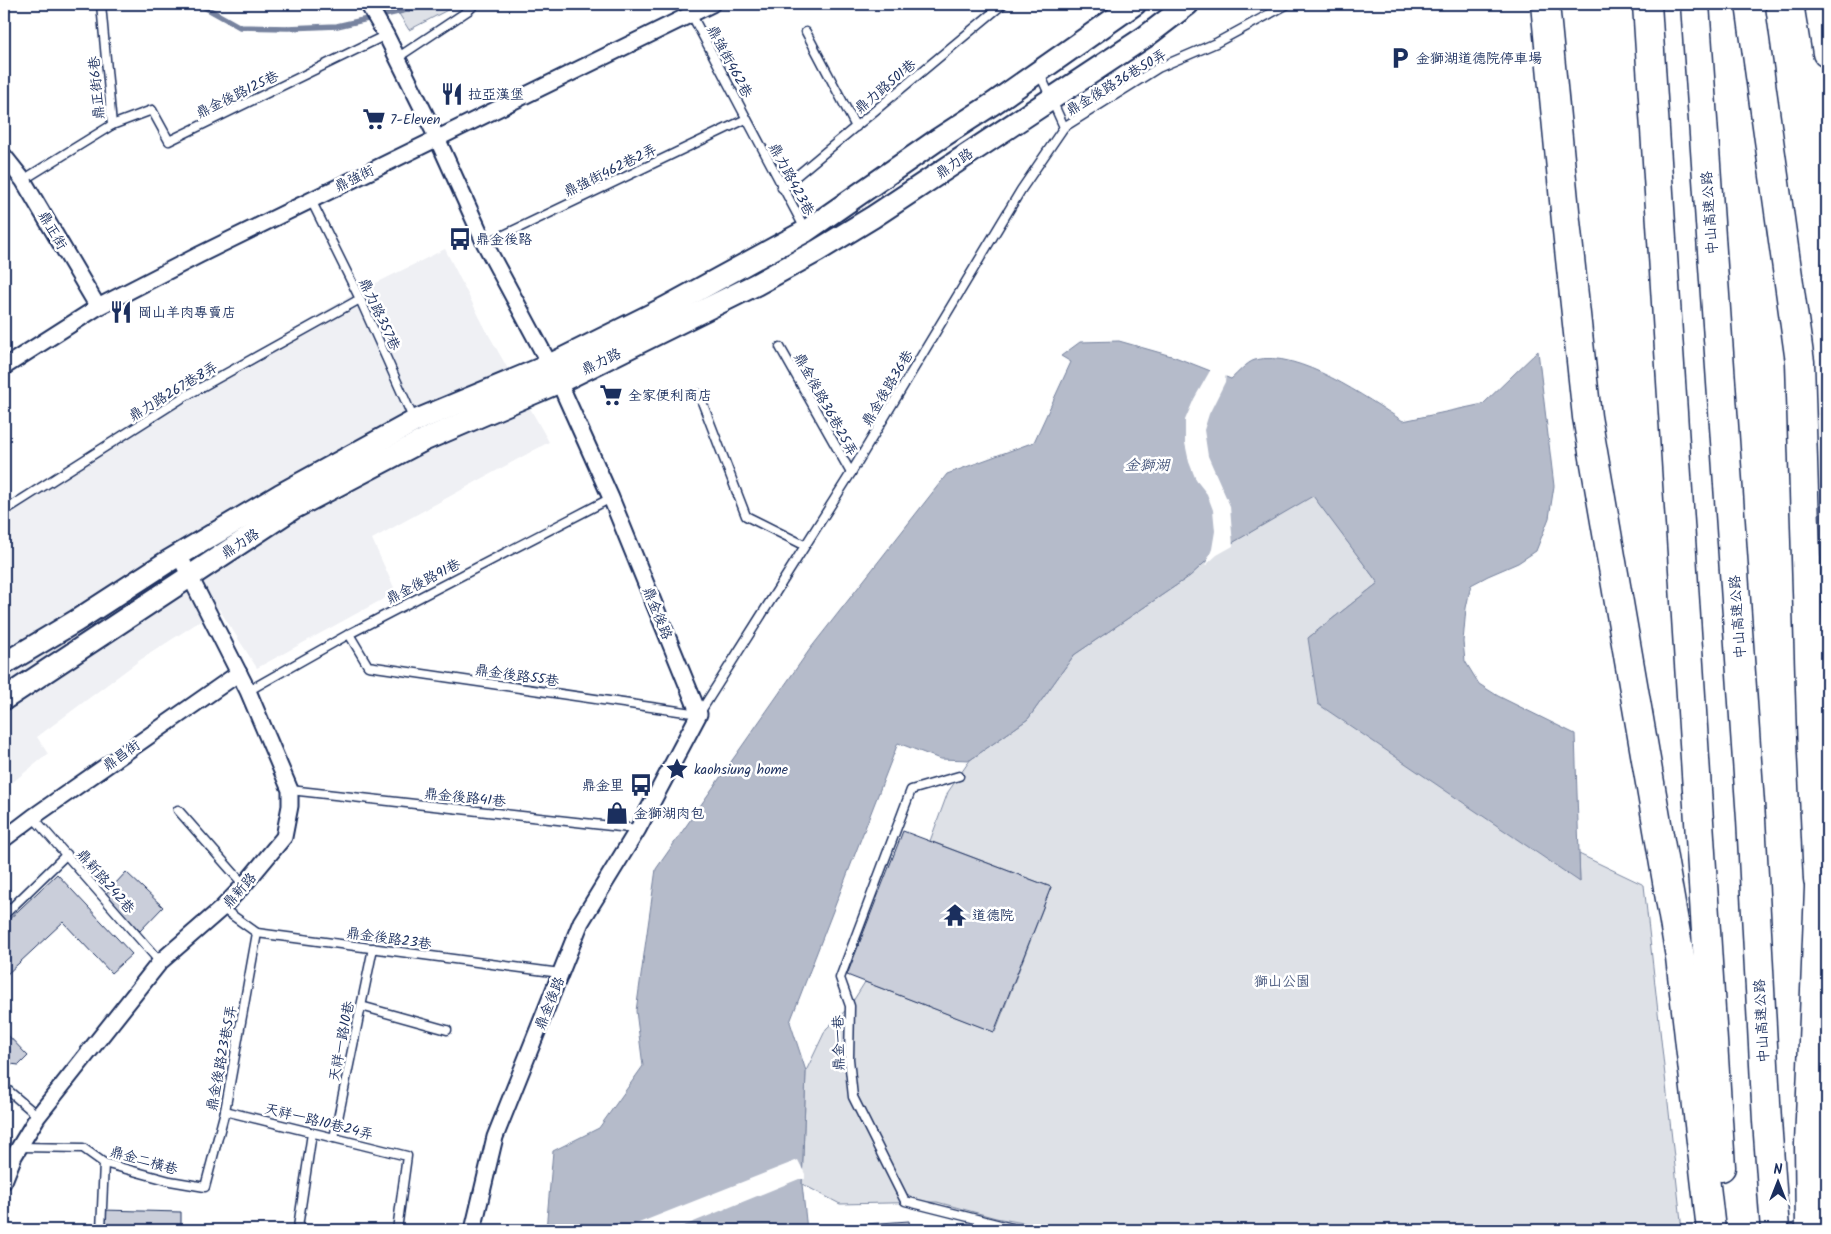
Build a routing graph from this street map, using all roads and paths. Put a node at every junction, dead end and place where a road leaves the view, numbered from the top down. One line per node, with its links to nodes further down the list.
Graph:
1 (100, 4): 22 (lane, 鼎正街6巷)
2 (368, 4): 16 (street, 鼎金後路)
3 (475, 4): 18 (lane)
4 (712, 4): 14 (street, 鼎強街)
5 (1003, 4): 23 (lane, 鼎力路501巷)
6 (1134, 4): 19 (street, 鼎力路)
7 (1188, 4): 20 (street, 鼎力路)
8 (1288, 4): 24 (lane, 鼎金後路36巷50弄)
9 (1545, 4): 83 (highway)
10 (1647, 4): 84 (highway)
11 (1694, 4): 85 (highway, 中山高速公路)
12 (1750, 4): 59 (highway)
13 (1819, 4): 17 (highway)
14 (688, 9): 21 (lane, 鼎強街462巷); 25 (street, 鼎強街)
15 (806, 32): 23 (lane)
16 (386, 35): 18 (street, 鼎金後路); 22 (lane, 鼎金後路125巷)
17 (1827, 53)
18 (397, 58): 25 (street, 鼎金後路)
19 (1039, 71): 20 (lane); 30 (street, 鼎力路)
20 (1050, 98): 24 (lane); 30 (street, 鼎力路)
21 (746, 119): 28 (lane, 鼎力路423巷); 31 (lane, 鼎強街462巷2弄)
22 (112, 125): 27 (lane, 鼎正街6巷)
23 (856, 126): 28 (lane, 鼎力路501巷)
24 (1064, 128): 39 (lane, 鼎金後路36巷)
25 (436, 138): 29 (street, 鼎強街); 31 (street, 鼎金後路)
26 (4, 156): 27 (street, 鼎正街)
27 (23, 180): 33 (street, 鼎正街)
28 (782, 188): 30 (lane, 鼎力路423巷)
29 (311, 200): 32 (lane, 鼎力路357巷); 33 (street, 鼎強街)
30 (811, 241): 36 (street, 鼎力路)
31 (486, 244): 36 (street, 鼎金後路)
32 (360, 299): 38 (lane, 鼎力路357巷); 41 (lane, 鼎力路267巷8弄)
33 (98, 307): 35 (street, 鼎強街)
34 (780, 347): 39 (lane, 鼎金後路36巷25弄)
35 (4, 367)
36 (555, 374): 38 (street, 鼎力路); 40 (street, 鼎金後路)
37 (699, 394): 42 (lane)
38 (419, 431): 43 (street, 鼎力路); 44 (street, 鼎力路)
39 (851, 473): 42 (lane, 鼎金後路36巷)
40 (611, 498): 45 (lane, 鼎金後路91巷); 50 (street, 鼎金後路)
41 (4, 511)
42 (804, 546): 50 (lane, 鼎金後路36巷)
43 (179, 555): 44 (street, 鼎新路); 46 (street, 鼎力路)
44 (189, 576): 47 (street, 鼎新路); 49 (street, 鼎力路)
45 (348, 634): 48 (lane, 鼎金後路91巷); 50 (lane, 鼎金後路55巷)
46 (4, 664)
47 (239, 673): 48 (street, 鼎新路); 55 (street, 鼎昌街)
48 (248, 691): 53 (street, 鼎新路)
49 (5, 696)
50 (699, 714): 56 (street, 鼎金後路)
51 (1827, 771): 59 (highway)
52 (959, 776): 82 (lane, 鼎金一巷)
53 (290, 790): 56 (lane, 鼎金後路41巷); 60 (street, 鼎新路)
54 (178, 810): 60 (lane)
55 (33, 817): 57 (street, 鼎昌街); 58 (lane, 鼎新路242巷)
56 (638, 829): 66 (street, 鼎金後路)
57 (4, 839)
58 (67, 854): 62 (lane); 65 (lane, 鼎新路242巷)
59 (1818, 880): 86 (highway)
60 (244, 886): 61 (street, 鼎新路)
61 (222, 908): 63 (lane, 鼎金後路23巷); 65 (street, 鼎新路)
62 (4, 915)
63 (257, 933): 64 (lane, 鼎金後路23巷); 70 (lane, 鼎金後路23巷5弄)
64 (373, 948): 66 (lane, 鼎金後路23巷); 67 (lane, 天祥一路10巷)
65 (160, 962): 71 (street, 鼎新路)
66 (560, 973): 81 (street, 鼎金後路)
67 (361, 1006): 68 (lane); 73 (lane, 天祥一路10巷)
68 (447, 1030)
69 (4, 1087): 71 (lane)
70 (225, 1111): 72 (lane, 天祥一路10巷24弄); 77 (lane, 鼎金後路23巷5弄)
71 (38, 1116): 74 (street, 鼎新路)
72 (312, 1132): 73 (lane, 天祥一路10巷24弄); 79 (lane)
73 (334, 1138): 80 (lane, 天祥一路10巷24弄)
74 (20, 1147): 75 (lane, 鼎金二橫巷); 76 (street, 鼎新路)
75 (104, 1163): 77 (lane, 鼎金二橫巷); 78 (lane)
76 (4, 1181)
77 (205, 1188)
78 (101, 1230)
79 (306, 1230)
80 (397, 1230)
81 (473, 1230)
82 (1020, 1230)
83 (1711, 1230)
84 (1725, 1230)
85 (1775, 1230)
86 (1810, 1230)

